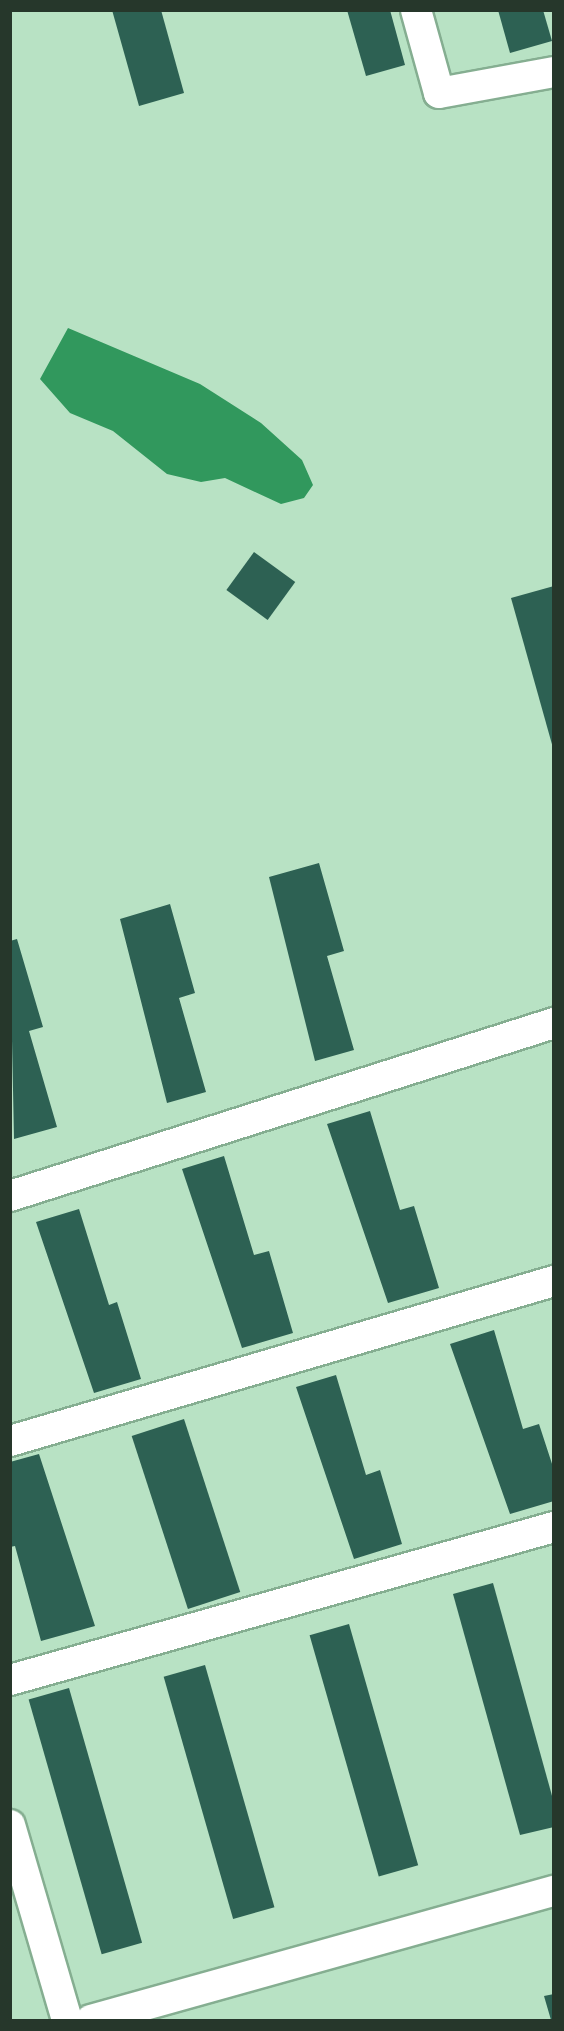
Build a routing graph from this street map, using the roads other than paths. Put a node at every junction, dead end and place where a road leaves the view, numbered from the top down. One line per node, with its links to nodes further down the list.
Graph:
1 (416, 10): 2 (street)
2 (554, 72)
3 (554, 1023): 4 (street)
4 (10, 1196)
5 (554, 1281): 6 (street)
6 (10, 1442)
7 (554, 1527): 8 (street)
8 (10, 1680)
9 (10, 1825): 11 (street)
10 (554, 1891): 12 (street)
11 (67, 2020)
12 (91, 2020)

